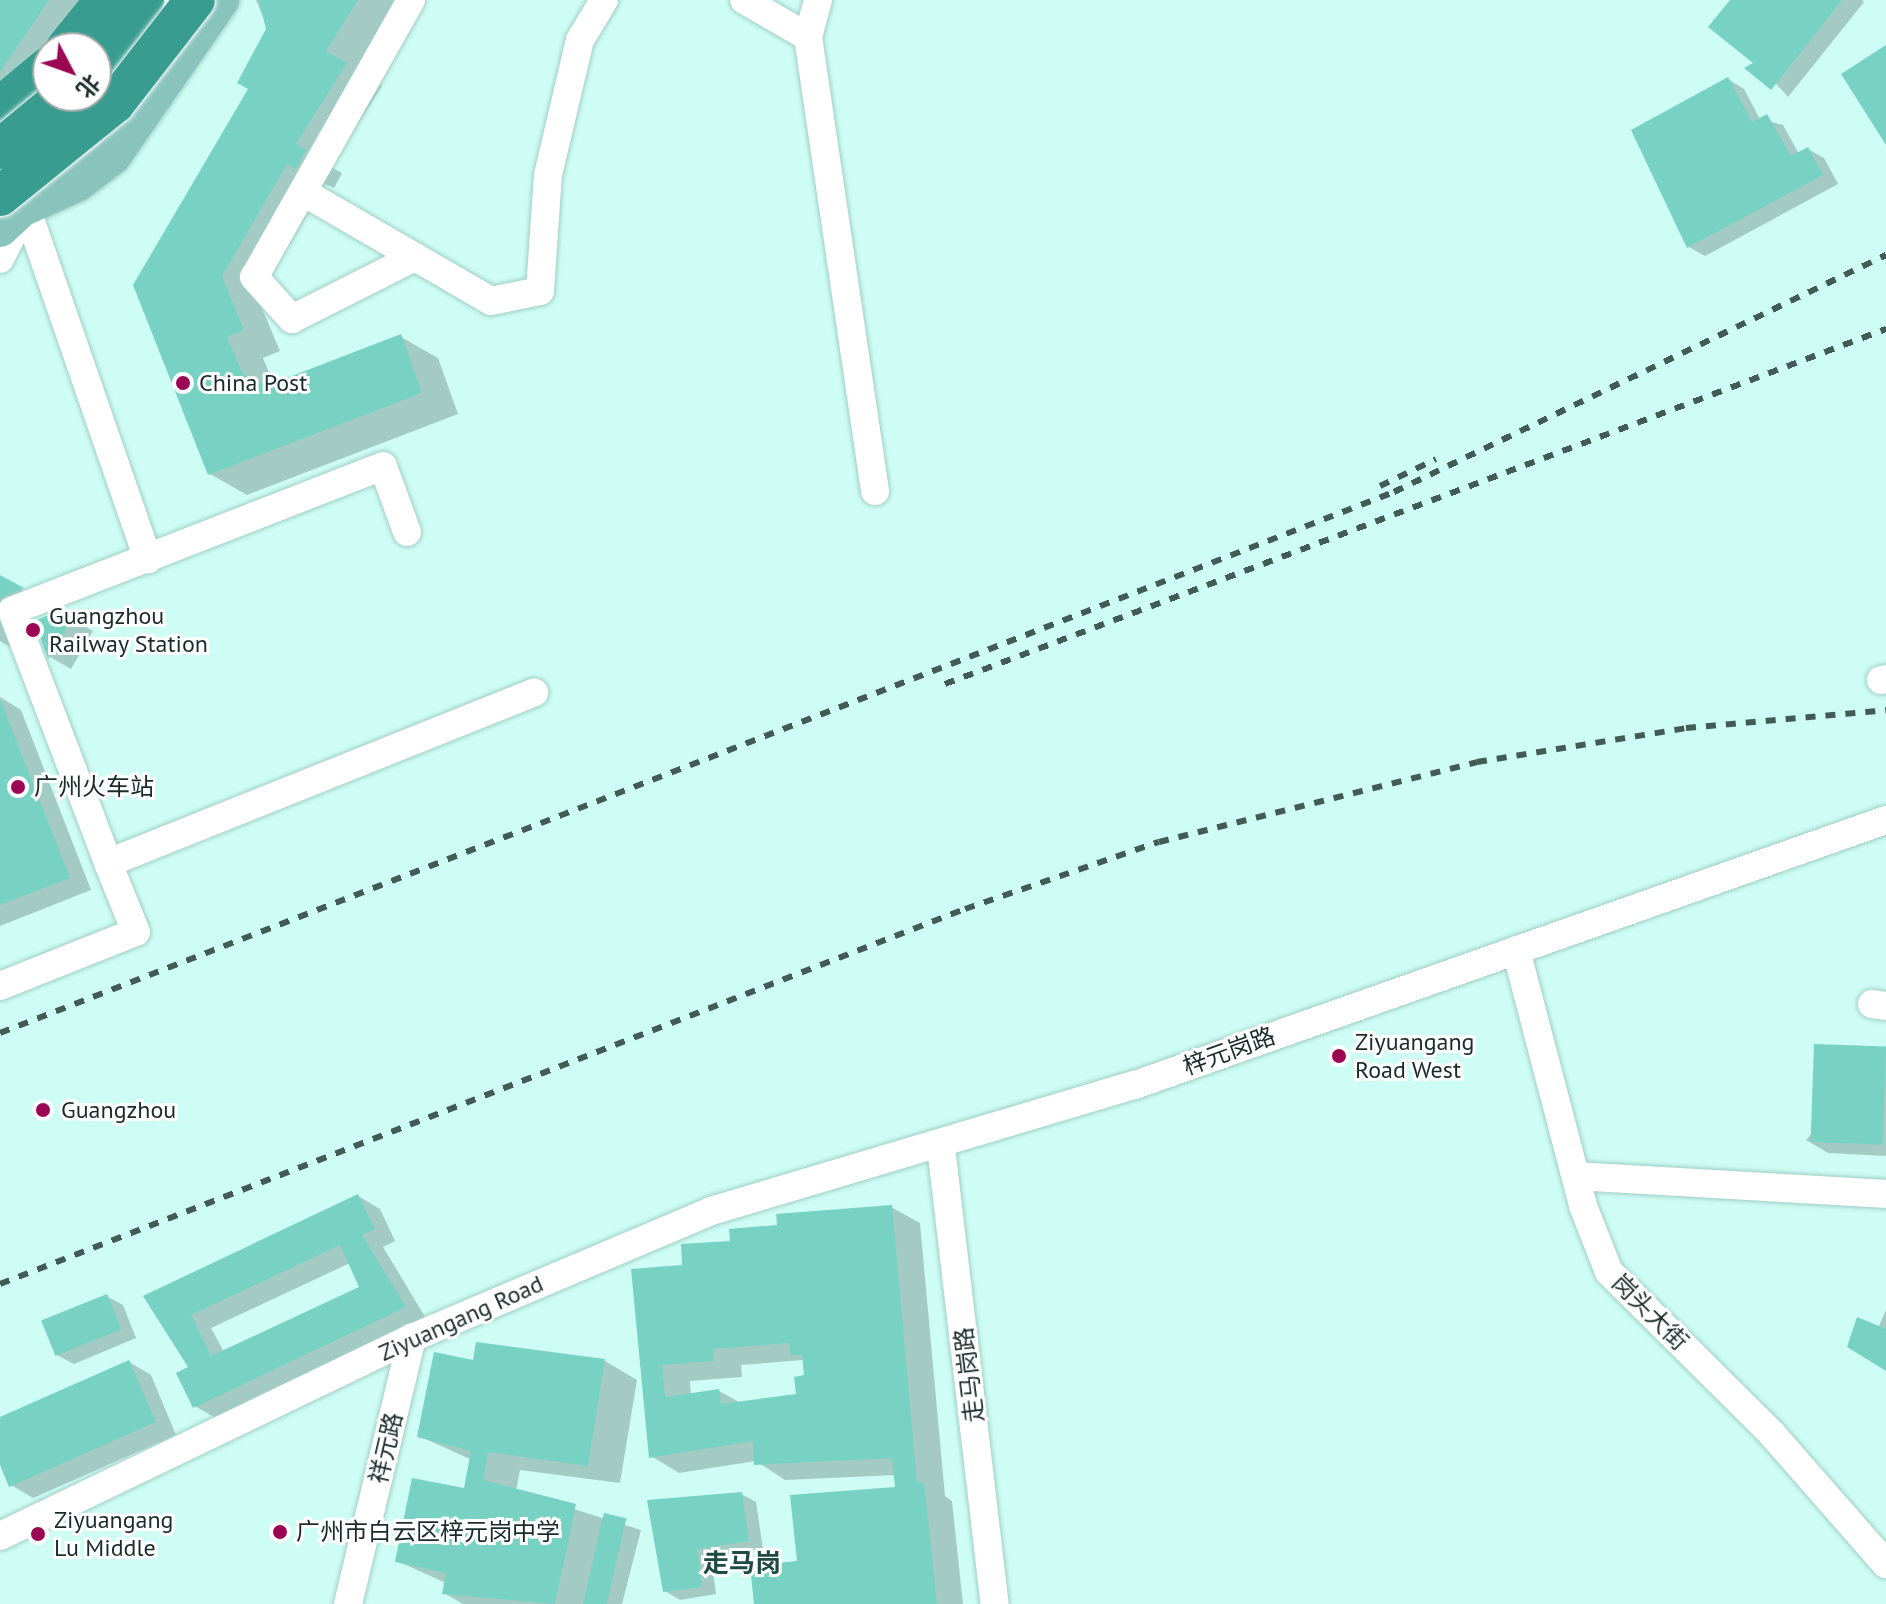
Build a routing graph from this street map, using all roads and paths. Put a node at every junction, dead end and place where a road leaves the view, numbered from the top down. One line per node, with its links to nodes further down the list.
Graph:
1 (89, 0): 11 (main road)
2 (105, 0): 12 (highway)
3 (125, 0): 13 (main road)
4 (195, 0): 19 (highway, bridge)
5 (221, 0): 16 (main road)
6 (411, 0): 18 (street)
7 (604, 0): 20 (street)
8 (744, 0): 14 (street)
9 (818, 0): 14 (street)
10 (158, 10): 15 (highway); 16 (main road)
11 (72, 32)
12 (77, 32)
13 (100, 32)
14 (808, 37): 22 (street)
15 (112, 49)
16 (41, 116): 17 (main road); 19 (main road)
17 (0, 179)
18 (303, 192): 20 (street); 20 (street)
19 (9, 211): 21 (street); 24 (street)
20 (415, 257)
21 (0, 259)
22 (875, 491)
23 (407, 532): 24 (street)
24 (148, 559): 27 (street)
25 (534, 693): 27 (street)
26 (1886, 820): 28 (street, 梓元岗路)
27 (108, 863): 29 (street)
28 (1516, 950): 30 (street, 梓元岗路); 31 (street, 岗头大街)
29 (0, 986)
30 (941, 1147): 33 (street, Ziyuangang Road); 37 (street, 走马岗路)
31 (1576, 1176): 32 (street); 35 (street, 岗头大街)
32 (1886, 1194)
33 (412, 1338): 34 (street, Ziyuangang Road); 36 (street, 祥元路)
34 (0, 1536)
35 (1886, 1564)
36 (348, 1604)
37 (995, 1604)

